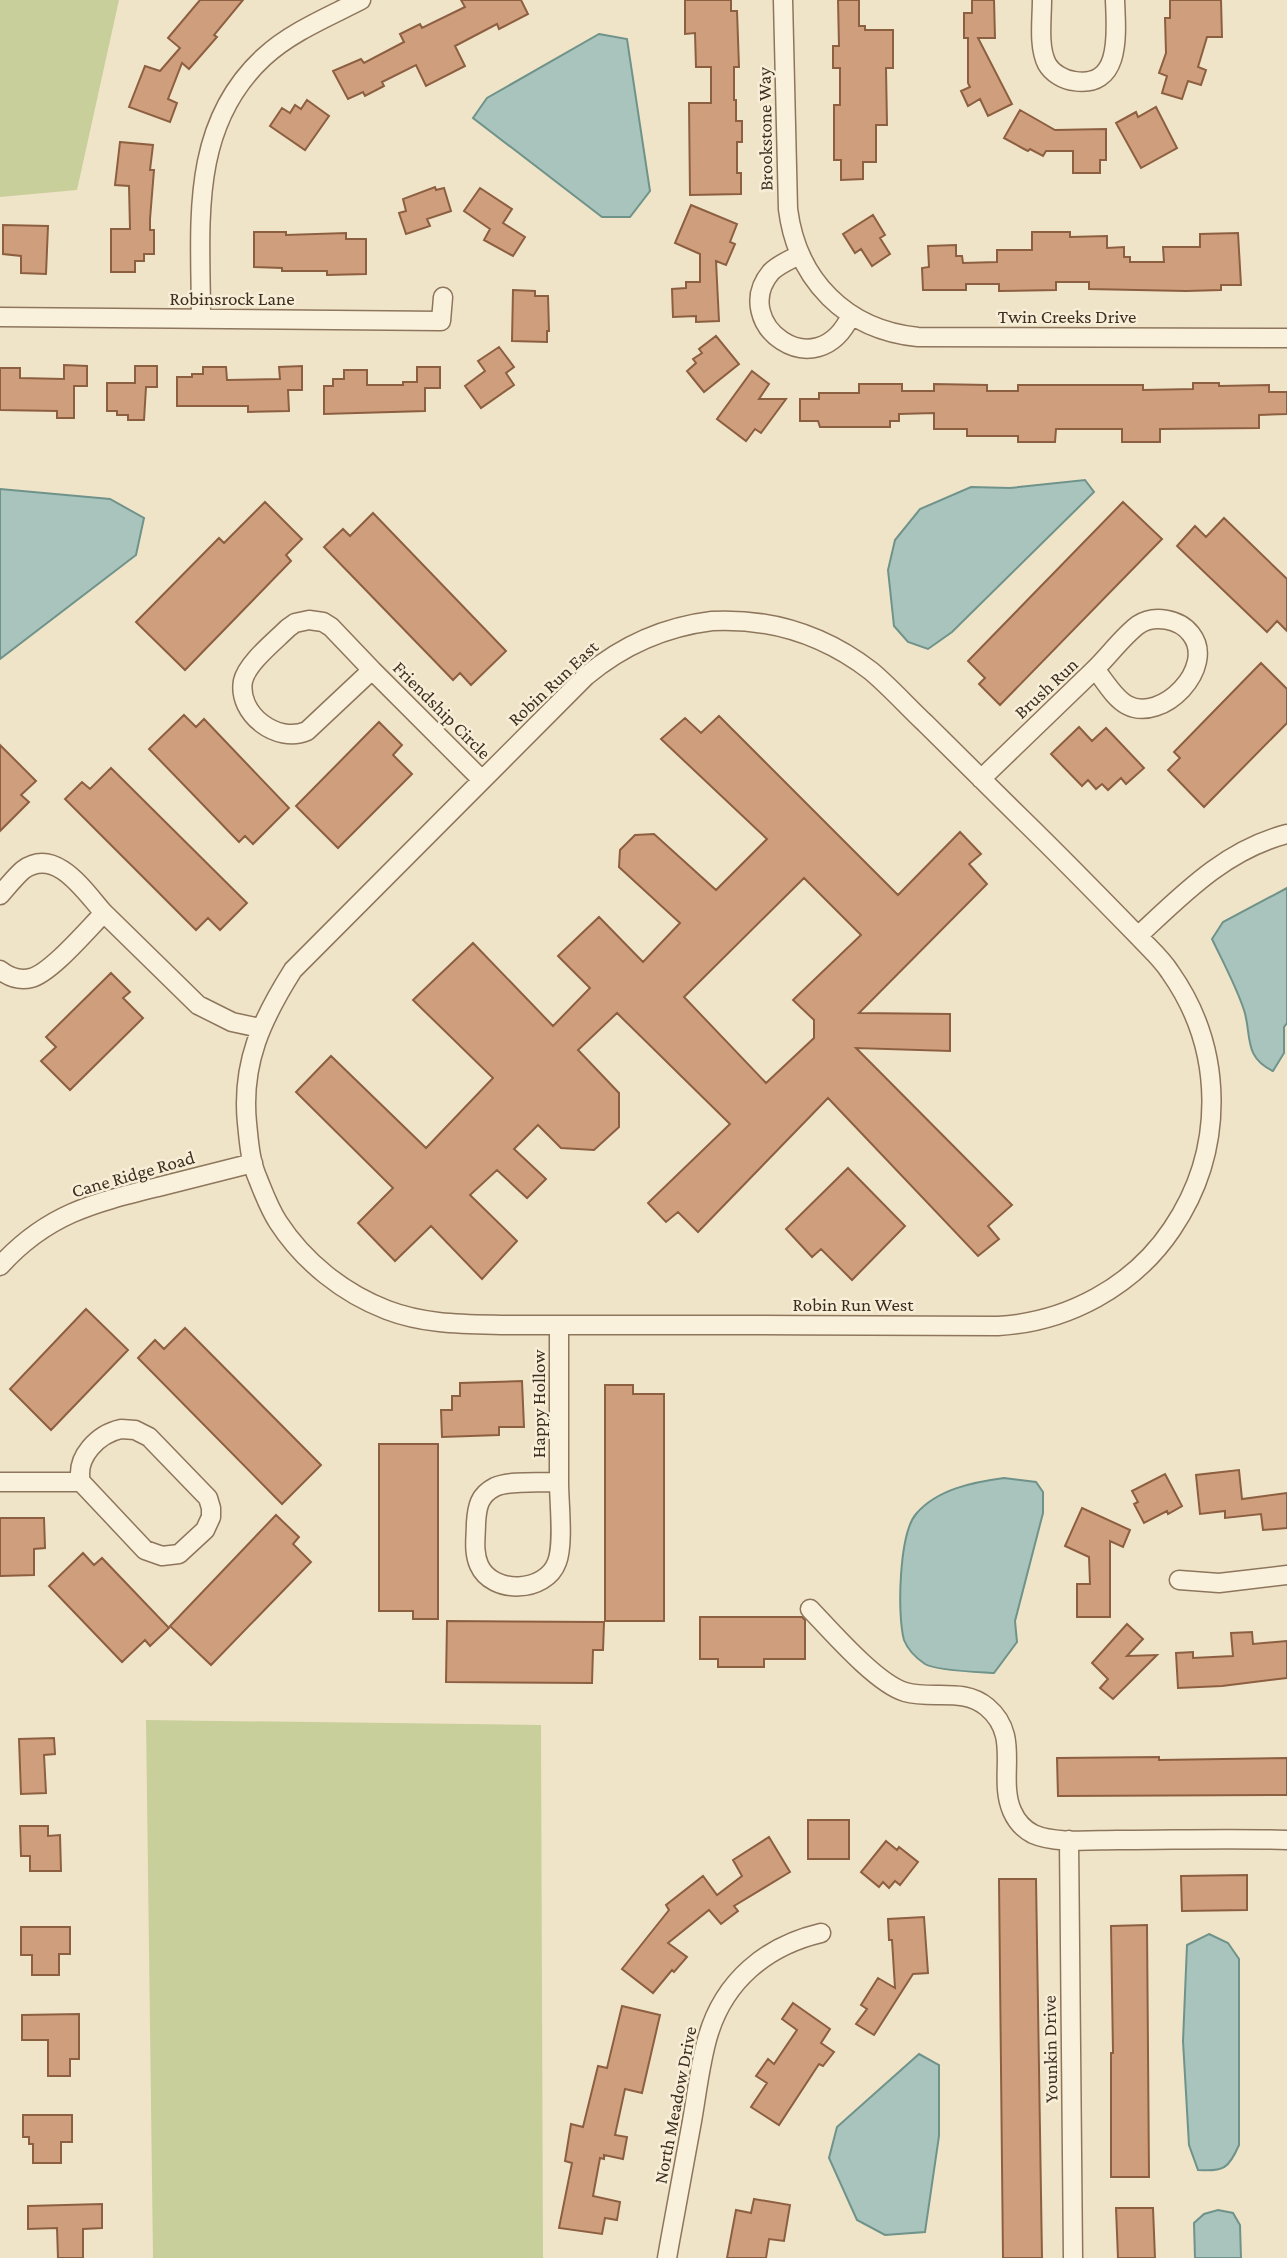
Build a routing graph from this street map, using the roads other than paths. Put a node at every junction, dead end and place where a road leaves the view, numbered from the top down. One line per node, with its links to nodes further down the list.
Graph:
1 (361, 0): 10 (street)
2 (783, 0): 5 (street, Brookstone Way)
3 (1042, 0): 4 (street)
4 (1115, 0)
5 (799, 255): 6 (street, Brookstone Way); 8 (street)
6 (821, 288): 8 (street, Twin Creeks Drive)
7 (443, 297): 10 (street, Robinsrock Lane)
8 (851, 315): 11 (street, Twin Creeks Drive)
9 (0, 317): 10 (street, Robinsrock Lane)
10 (201, 319)
11 (1287, 338)
12 (1096, 669): 12 (street, Brush Run); 14 (street, Brush Run)
13 (372, 670): 13 (street, Friendship Circle); 15 (street, Friendship Circle)
14 (981, 779): 15 (street, Robin Run East); 19 (street, Robin Run East)
15 (482, 780): 21 (street, Robin Run East)
16 (1287, 834): 19 (street)
17 (0, 895): 18 (street)
18 (104, 913): 20 (street); 21 (street)
19 (1138, 936): 24 (street, Robin Run West)
20 (0, 970)
21 (260, 1028): 22 (street, Robin Run East)
22 (253, 1163): 23 (street, Cane Ridge Road); 24 (street, Robin Run West)
23 (0, 1265)
24 (559, 1325): 27 (street, Happy Hollow)
25 (0, 1482): 26 (street)
26 (81, 1482): 26 (street)
27 (559, 1482): 27 (street, Happy Hollow)
28 (1287, 1575): 29 (street)
29 (1179, 1580)
30 (810, 1609): 31 (street)
31 (1069, 1840): 32 (street); 35 (street, Younkin Drive)
32 (1287, 1840)
33 (821, 1933): 34 (street, North Meadow Drive)
34 (667, 2258)
35 (1073, 2258)

